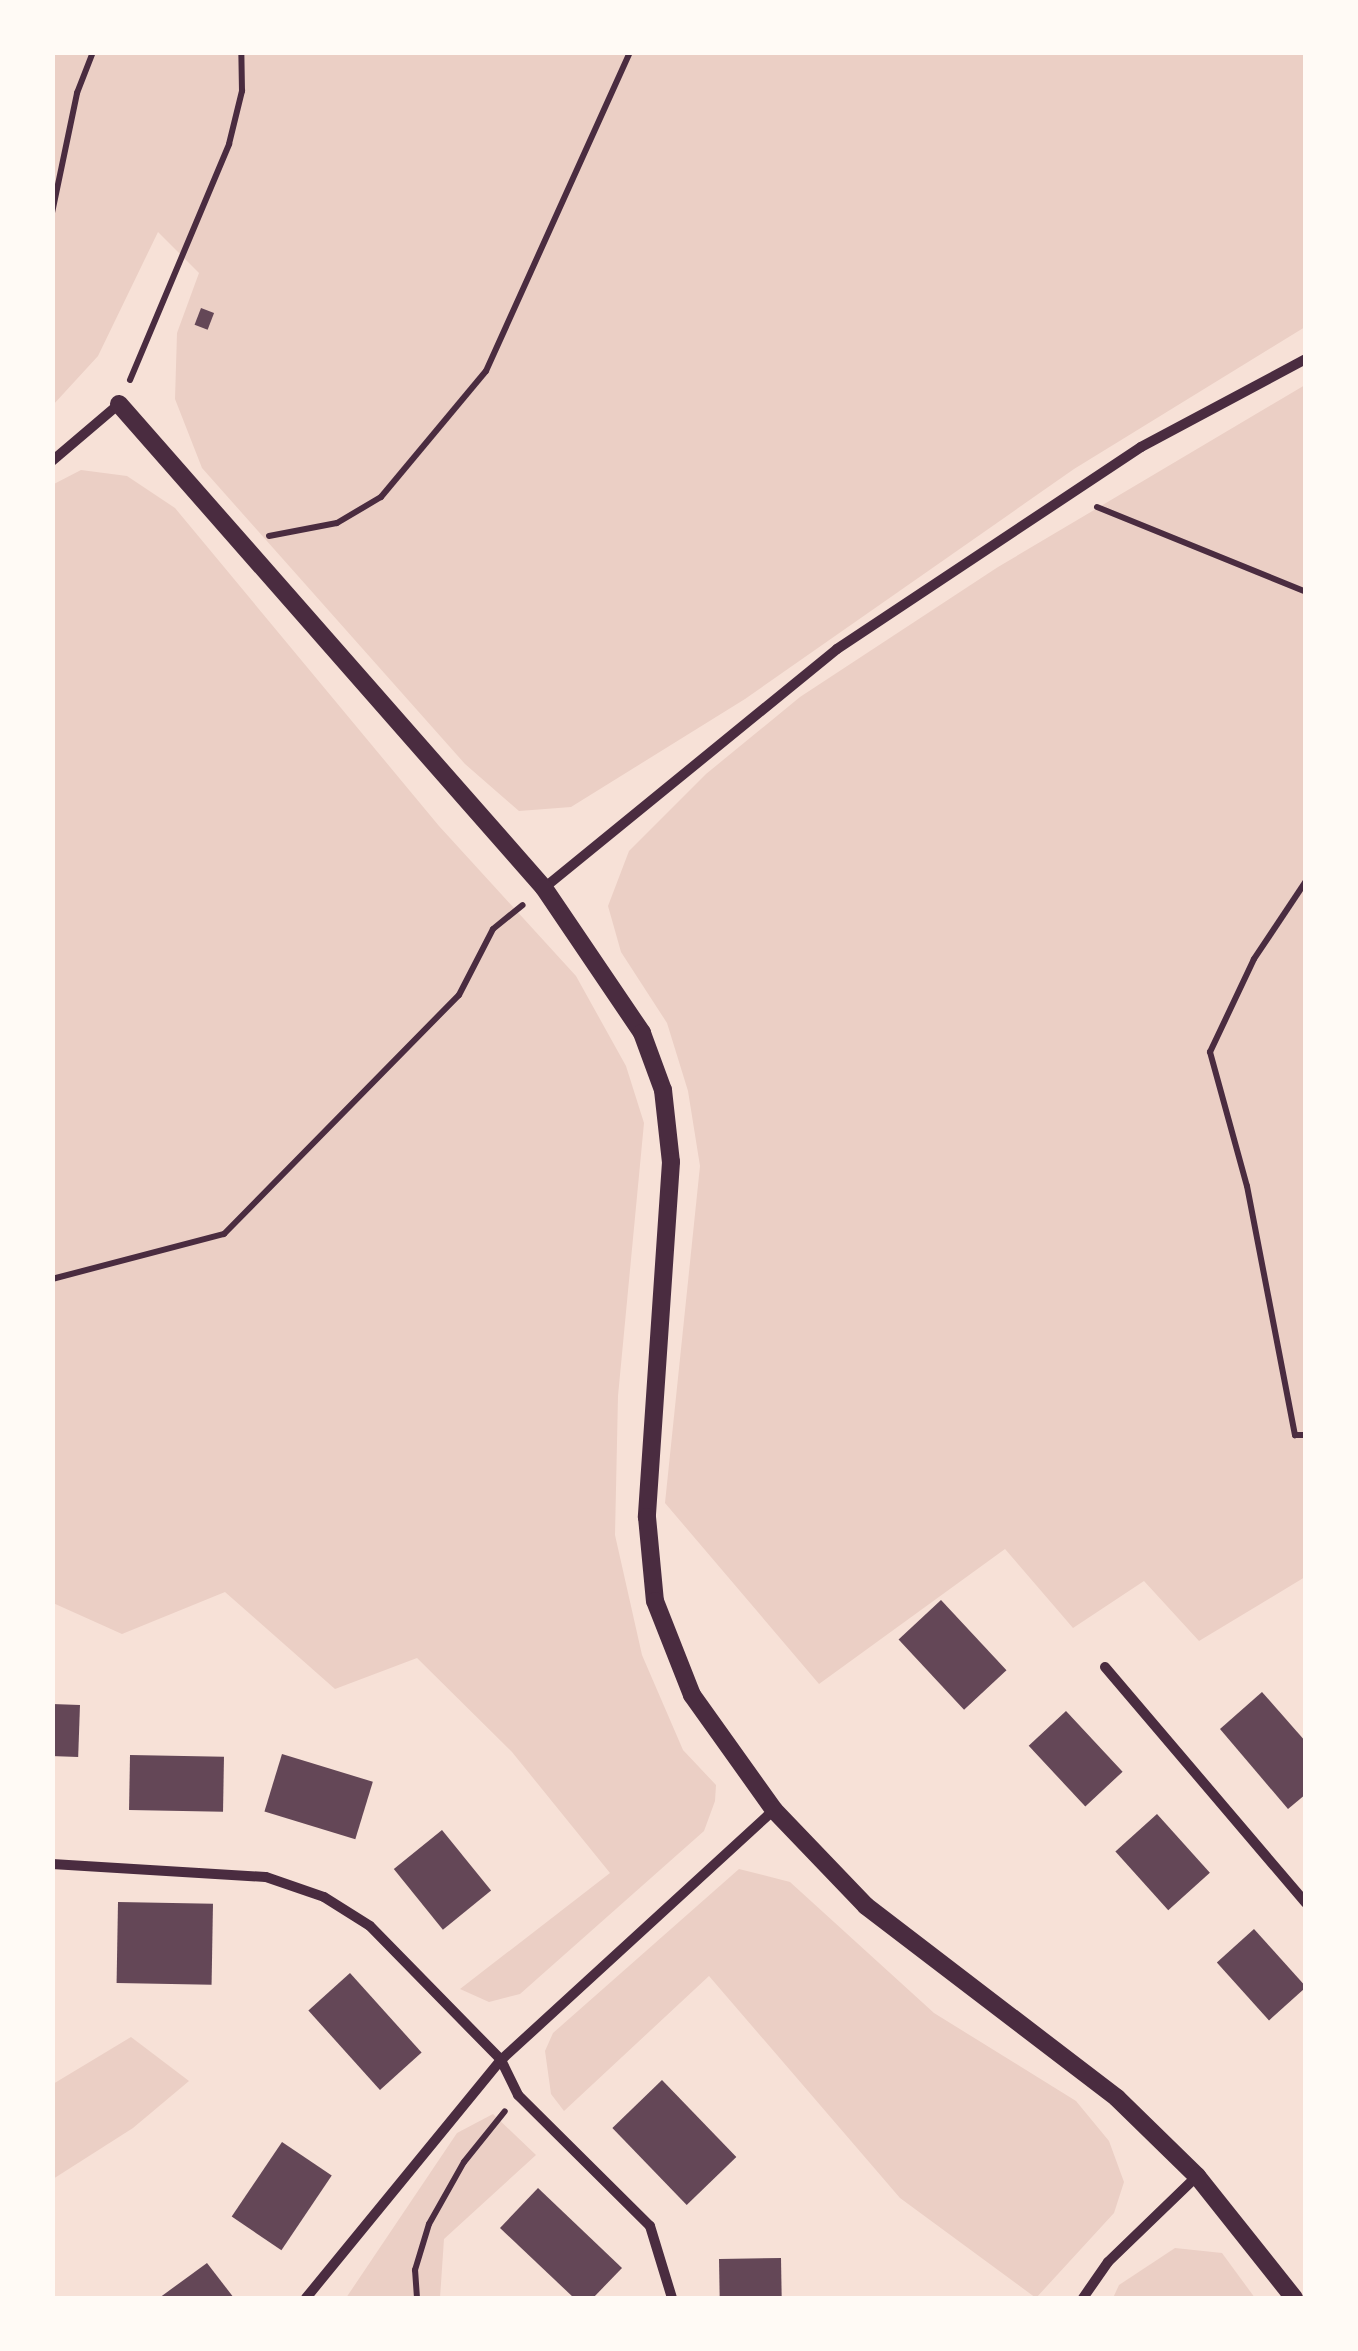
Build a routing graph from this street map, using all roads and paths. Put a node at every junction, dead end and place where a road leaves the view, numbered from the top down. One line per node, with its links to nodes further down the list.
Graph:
1 (93, 52): 4 (path)
2 (241, 52): 6 (path)
3 (630, 52): 9 (path)
4 (52, 213)
5 (1306, 359): 8 (street)
6 (119, 404): 7 (street); 9 (street)
7 (52, 461)
8 (1068, 496): 10 (path); 12 (street)
9 (241, 541): 12 (street)
10 (1306, 592)
11 (1306, 881): 14 (path)
12 (544, 888): 13 (path); 16 (street)
13 (52, 1279)
14 (1306, 1435)
15 (1105, 1667): 18 (street)
16 (774, 1810): 19 (street); 21 (street)
17 (52, 1864): 19 (street)
18 (1306, 1903)
19 (501, 2060): 20 (street); 22 (street)
20 (518, 2095): 23 (path); 24 (street)
21 (1197, 2176): 25 (street); 26 (street)
22 (306, 2298)
23 (417, 2298)
24 (672, 2298)
25 (1083, 2298)
26 (1294, 2298)

